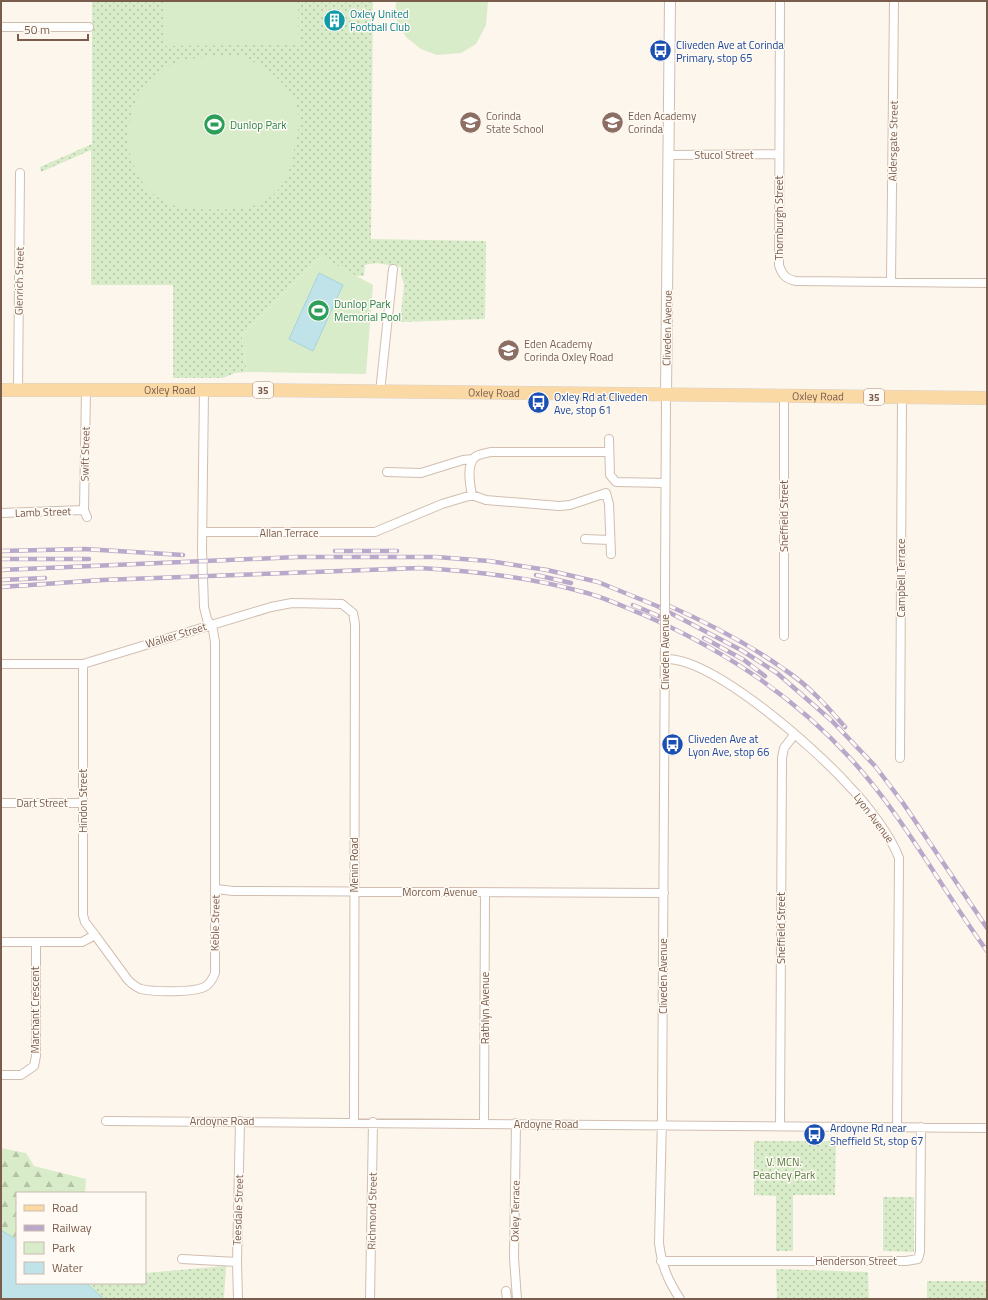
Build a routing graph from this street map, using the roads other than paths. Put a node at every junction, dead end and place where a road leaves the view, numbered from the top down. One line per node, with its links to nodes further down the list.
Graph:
1 (670, 1): 7 (street, Cliveden Avenue)
2 (780, 1): 6 (street, Thornburgh Street)
3 (894, 1): 10 (street, Aldersgate Street)
4 (1, 27): 5 (street)
5 (89, 27)
6 (779, 154): 7 (street, Stucol Street); 10 (street, Thornburgh Street)
7 (669, 155): 17 (street, Cliveden Avenue)
8 (20, 172): 13 (street, Glenrich Street)
9 (393, 269): 16 (street)
10 (891, 281): 11 (street, Thornburgh Street)
11 (987, 283)
12 (1, 390): 13 (main road, Oxley Road / 35)
13 (18, 390): 14 (main road, Oxley Road / 35)
14 (86, 390): 15 (main road, Oxley Road / 35); 30 (street, Swift Street)
15 (204, 390): 16 (main road, Oxley Road / 35); 31 (street)
16 (380, 392): 17 (main road, Oxley Road / 35)
17 (666, 395): 18 (main road, Oxley Road / 35); 26 (street, Cliveden Avenue)
18 (784, 396): 19 (main road, Oxley Road / 35); 37 (street, Sheffield Street)
19 (902, 397): 20 (main road, Oxley Road / 35); 42 (street, Campbell Terrace)
20 (987, 398)
21 (609, 439): 22 (street)
22 (609, 452): 23 (street); 25 (street)
23 (473, 459): 24 (street); 28 (street)
24 (387, 472)
25 (616, 482): 26 (street); 27 (street)
26 (665, 483): 38 (street, Cliveden Avenue, bridge)
27 (606, 493): 28 (street); 33 (street)
28 (472, 495): 31 (street, Allan Terrace)
29 (1, 513): 30 (street, Lamb Street)
30 (86, 513)
31 (203, 532): 36 (street)
32 (585, 539): 33 (street)
33 (610, 540): 34 (street)
34 (611, 554)
35 (350, 609): 36 (street, Walker Street); 46 (street, Menin Road)
36 (210, 625): 40 (street, Walker Street); 45 (street, Keble Street)
37 (784, 636)
38 (665, 659): 41 (street, Lyon Avenue); 48 (street, Cliveden Avenue)
39 (1, 664): 40 (street, Walker Street)
40 (83, 664): 44 (street, Hindon Street)
41 (794, 735): 60 (street, Sheffield Street); 61 (street, Lyon Avenue)
42 (900, 758)
43 (1, 803): 44 (street, Dart Street)
44 (83, 803): 49 (street, Hindon Street)
45 (216, 889): 46 (street, Morcom Avenue); 49 (street, Keble Street)
46 (354, 891): 47 (street, Morcom Avenue); 55 (street, Menin Road)
47 (485, 892): 48 (street, Morcom Avenue); 57 (street, Rathlyn Avenue)
48 (664, 893): 59 (street, Cliveden Avenue)
49 (94, 935): 51 (street)
50 (1, 942): 51 (street)
51 (36, 942): 52 (street, Marchant Crescent)
52 (1, 1075)
53 (106, 1120): 54 (street, Ardoyne Road)
54 (240, 1122): 55 (street, Ardoyne Road); 66 (street, Teesdale Street)
55 (354, 1122): 56 (street, Ardoyne Road)
56 (373, 1122): 57 (street, Ardoyne Road); 68 (street, Richmond Street)
57 (484, 1123): 58 (street, Ardoyne Road)
58 (516, 1124): 59 (street, Ardoyne Road); 69 (street, Oxley Terrace)
59 (662, 1124): 60 (street, Ardoyne Road); 65 (street, Cliveden Avenue)
60 (780, 1125): 61 (street, Ardoyne Road)
61 (897, 1127): 62 (street, Ardoyne Road)
62 (921, 1127): 63 (street, Ardoyne Road); 65 (street, Henderson Street)
63 (987, 1128)
64 (182, 1259): 66 (street)
65 (661, 1261): 70 (street, Cliveden Avenue)
66 (237, 1262): 67 (street, Teesdale Street)
67 (238, 1299)
68 (370, 1299)
69 (517, 1299)
70 (680, 1299)

